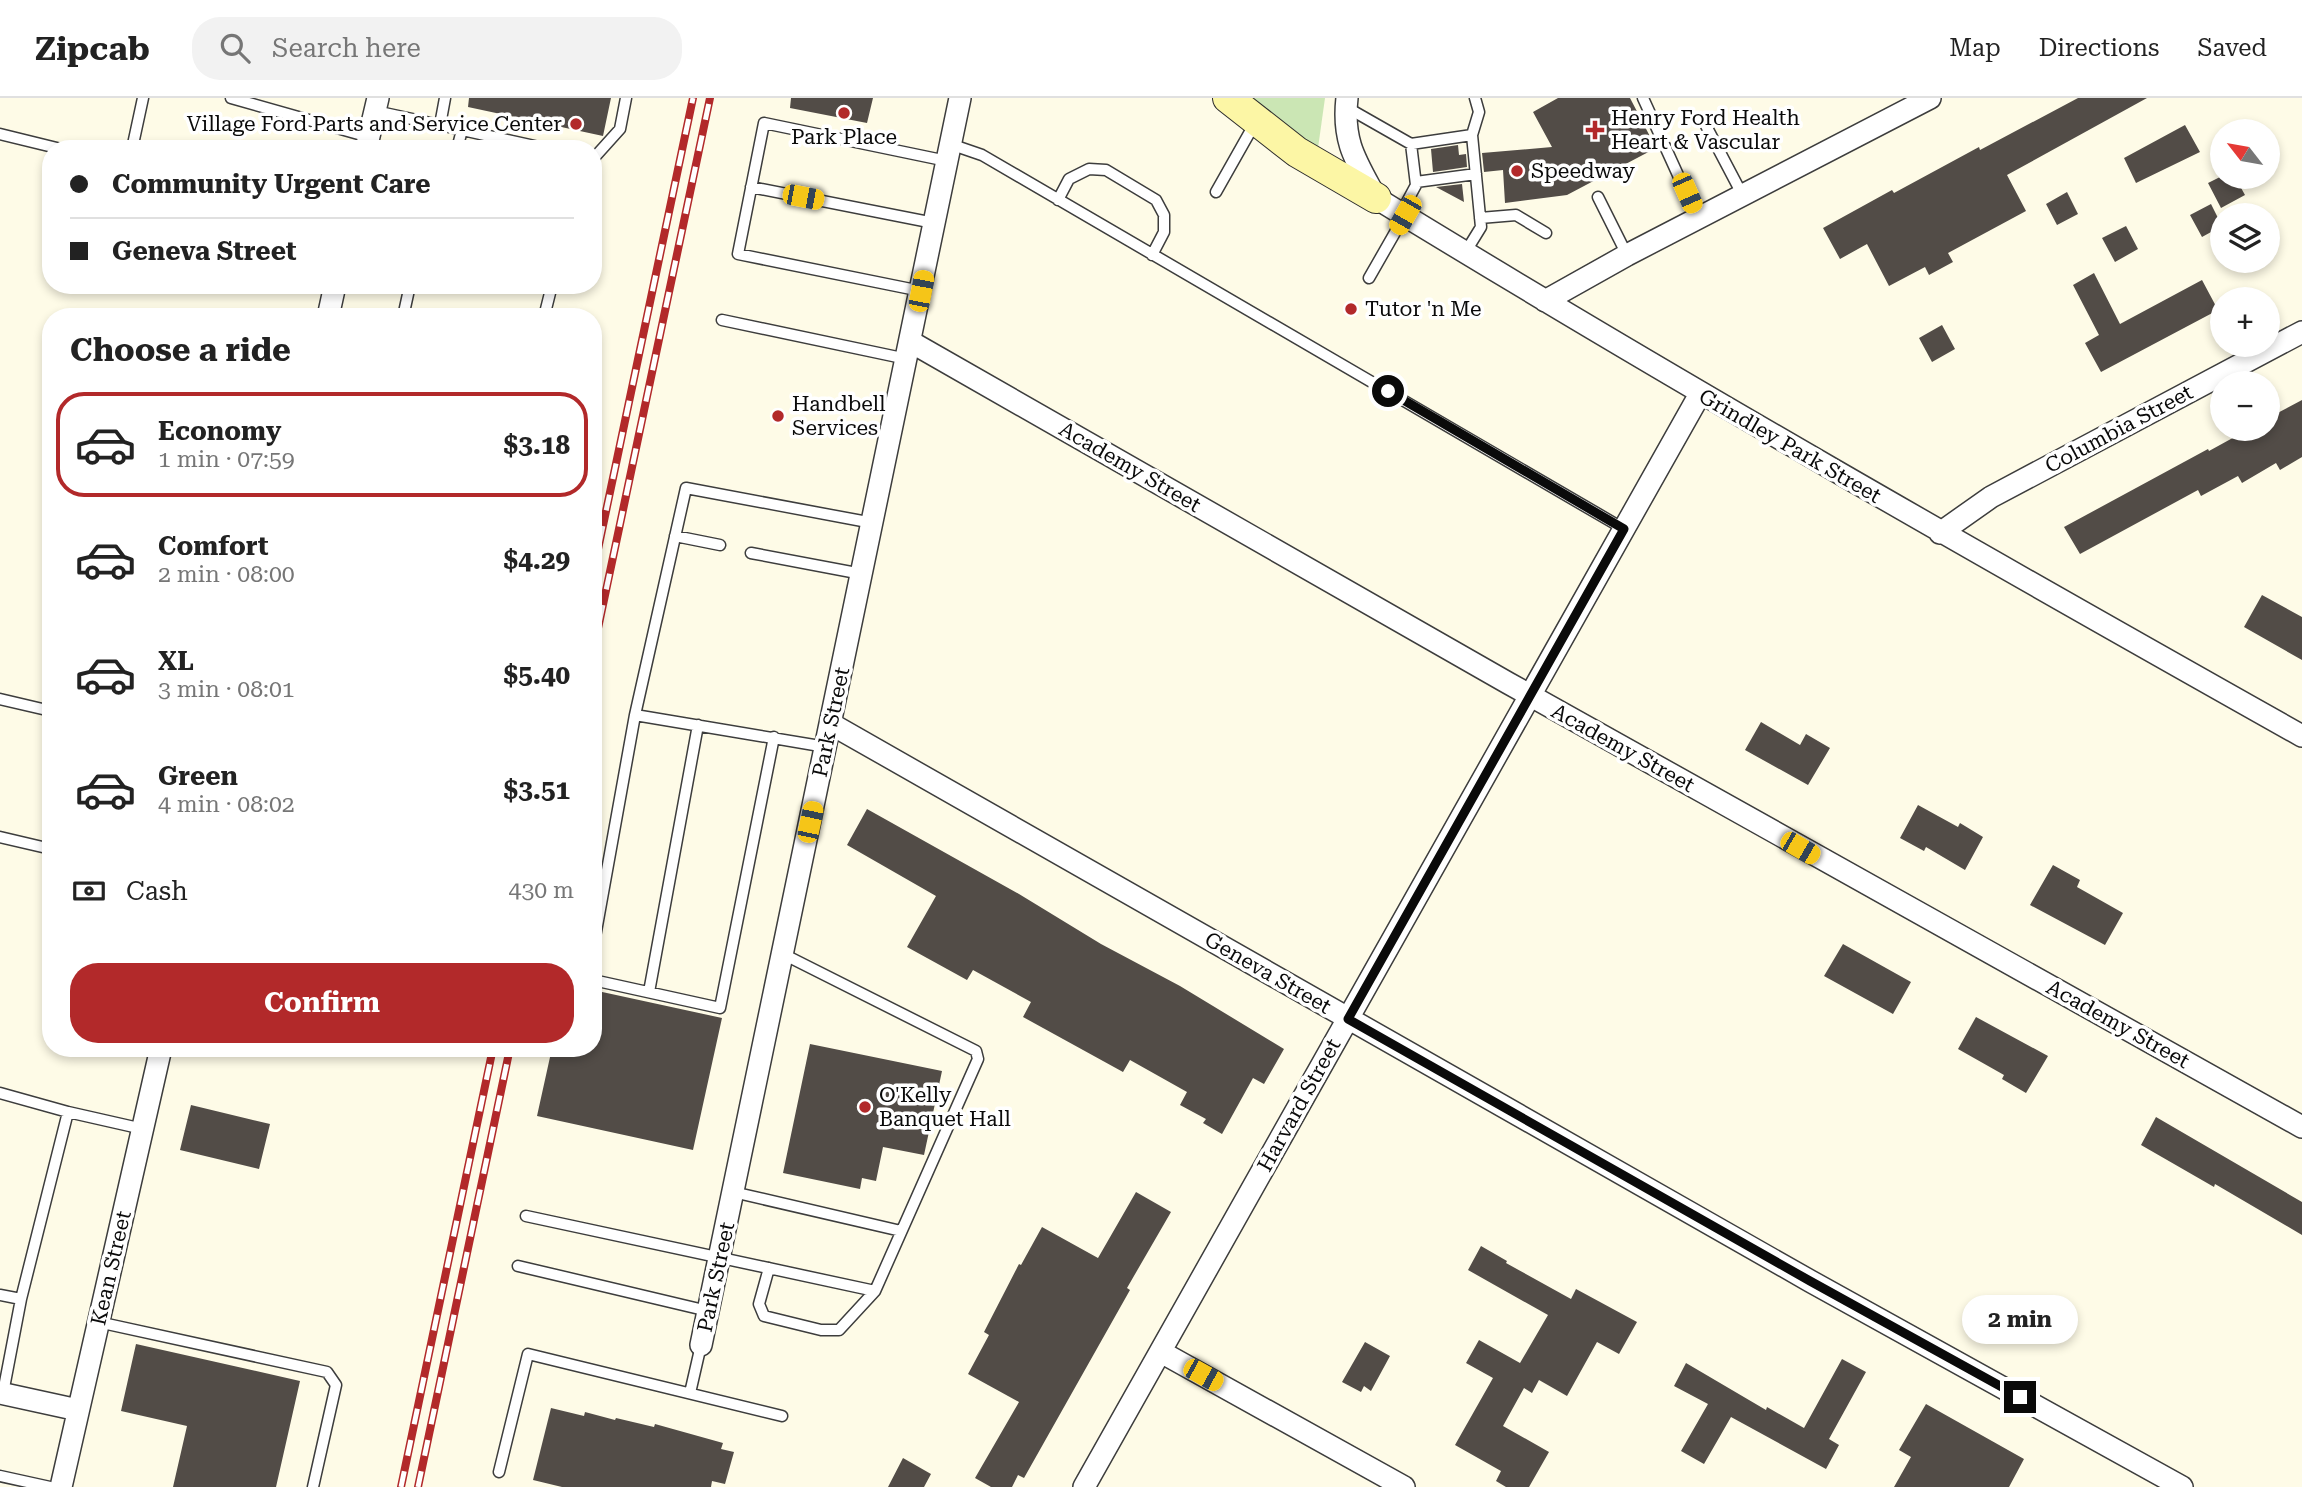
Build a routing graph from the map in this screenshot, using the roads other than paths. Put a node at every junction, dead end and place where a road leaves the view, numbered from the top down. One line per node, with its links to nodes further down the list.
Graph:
1 (143, 98): 18 (lane)
2 (232, 98): 19 (lane)
3 (445, 98): 14 (lane)
4 (626, 98): 25 (lane)
5 (960, 98): 26 (street, Park Street)
6 (1228, 98): 12 (main road)
7 (1475, 98): 17 (lane)
8 (1643, 98): 36 (lane)
9 (1930, 98): 31 (street)
10 (1346, 103): 24 (lane); 34 (street, Grindley Park Street)
11 (376, 105): 14 (lane); 20 (street)
12 (1256, 120): 30 (lane); 34 (main road)
13 (1703, 120): 31 (lane)
14 (440, 125): 15 (lane)
15 (462, 130): 21 (lane); 22 (lane)
16 (0, 134): 23 (lane)
17 (1472, 135): 24 (lane); 27 (lane)
18 (134, 140)
19 (359, 140)
20 (369, 140)
21 (459, 140)
22 (507, 140)
23 (42, 144)
24 (1411, 144): 28 (lane)
25 (602, 149)
26 (949, 152): 29 (lane); 33 (lane); 37 (street, Park Street)
27 (1476, 174): 28 (lane); 35 (lane)
28 (1416, 182): 34 (lane)
29 (751, 187): 37 (lane); 43 (lane)
30 (1216, 192)
31 (1743, 196): 36 (street)
32 (1598, 197): 41 (lane)
33 (1058, 200): 40 (lane); 40 (lane)
34 (1394, 209): 39 (street, Grindley Park Street); 42 (lane)
35 (1480, 219): 38 (lane); 39 (lane)
36 (1698, 219): 41 (street)
37 (934, 223): 43 (street, Park Street)
38 (1546, 233)
39 (1465, 253): 44 (street, Grindley Park Street)
40 (1152, 255): 50 (lane)
41 (1627, 255): 44 (street)
42 (1369, 278)
43 (921, 291): 47 (street, Park Street)
44 (1545, 301): 48 (street, Grindley Park Street)
45 (722, 320): 47 (lane)
46 (2302, 332): 51 (street, Columbia Street)
47 (909, 351): 49 (street, Park Street); 56 (street, Academy Street)
48 (1700, 394): 50 (street, Harvard Street); 51 (street, Grindley Park Street)
49 (873, 523): 52 (lane); 55 (street, Park Street)
50 (1624, 529): 56 (street, Harvard Street)
51 (1941, 533): 62 (street, Grindley Park Street)
52 (675, 536): 53 (lane); 59 (lane)
53 (720, 545)
54 (751, 553): 55 (lane)
55 (862, 574): 60 (street, Park Street)
56 (1530, 695): 71 (street, Harvard Street); 75 (street, Academy Street)
57 (0, 699): 58 (lane)
58 (42, 709)
59 (635, 715): 61 (lane); 67 (lane)
60 (831, 724): 64 (street, Park Street); 71 (street, Geneva Street)
61 (698, 725): 63 (lane); 70 (lane)
62 (2302, 736)
63 (775, 737): 64 (lane); 70 (lane)
64 (826, 747): 68 (street, Park Street)
65 (0, 837): 66 (lane)
66 (42, 847)
67 (602, 898)
68 (783, 954): 77 (street, Park Street); 79 (lane)
69 (602, 982): 70 (lane)
70 (649, 992)
71 (1348, 1019): 89 (street, Harvard Street); 101 (street, Geneva Street)
72 (159, 1057): 76 (street, Kean Street)
73 (0, 1093): 74 (lane)
74 (68, 1112): 76 (lane); 85 (lane)
75 (2302, 1127)
76 (143, 1129): 87 (street, Kean Street)
77 (733, 1192): 79 (lane); 80 (street, Park Street)
78 (526, 1216): 80 (lane)
79 (901, 1231): 83 (lane)
80 (720, 1258): 82 (lane); 86 (street, Park Street)
81 (518, 1266): 86 (lane)
82 (769, 1268): 83 (lane); 83 (lane)
83 (875, 1291)
84 (0, 1295): 85 (lane)
85 (21, 1299): 90 (lane)
86 (708, 1311): 88 (street, Park Street)
87 (98, 1322): 92 (street, Kean Street); 98 (lane)
88 (701, 1346): 91 (lane)
89 (1161, 1352): 99 (street, Harvard Street); 100 (street)
90 (1, 1393): 92 (street)
91 (690, 1393): 93 (lane); 94 (lane)
92 (78, 1410): 97 (street, Kean Street)
93 (782, 1416)
94 (499, 1472)
95 (0, 1476): 96 (lane)
96 (50, 1487)
97 (61, 1487)
98 (313, 1487)
99 (1084, 1487)
100 (1404, 1487)
101 (2182, 1487)

